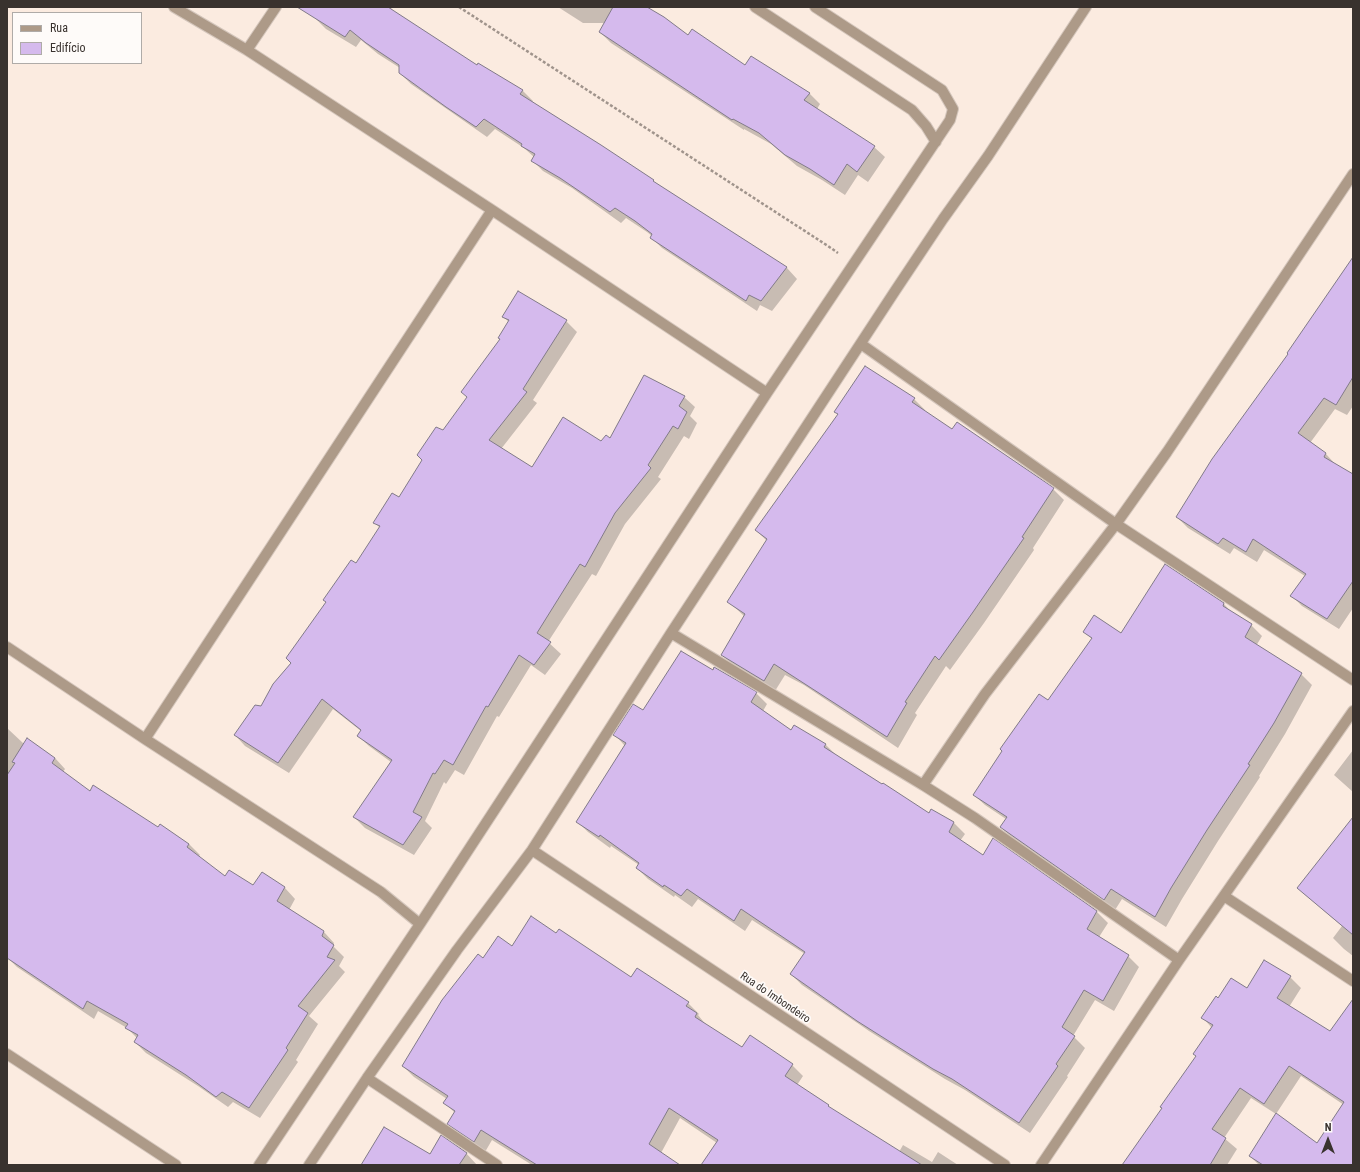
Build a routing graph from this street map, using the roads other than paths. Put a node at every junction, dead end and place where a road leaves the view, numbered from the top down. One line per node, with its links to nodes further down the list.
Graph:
1 (174, 7): 6 (street)
2 (276, 7): 6 (street)
3 (756, 7): 7 (street)
4 (815, 7): 7 (street)
5 (1086, 7): 10 (street)
6 (247, 50): 9 (street)
7 (936, 142): 11 (street)
8 (1353, 174): 12 (street)
9 (492, 210): 11 (street); 17 (street)
10 (861, 344): 12 (street); 13 (street)
11 (767, 393): 21 (street)
12 (1116, 524): 15 (street); 18 (street)
13 (671, 633): 18 (street); 19 (street)
14 (7, 647): 17 (street)
15 (1353, 680)
16 (1353, 711): 20 (street)
17 (145, 739): 21 (street)
18 (923, 785): 22 (street)
19 (532, 850): 25 (street); 30 (street, Rua do Imbondeiro)
20 (1224, 896): 22 (street); 23 (street)
21 (420, 924): 27 (street)
22 (1179, 960): 31 (street)
23 (1353, 980)
24 (7, 1054): 26 (street)
25 (367, 1078): 28 (street); 29 (street)
26 (176, 1165)
27 (259, 1165)
28 (309, 1165)
29 (497, 1165)
30 (1006, 1165)
31 (1041, 1165)

